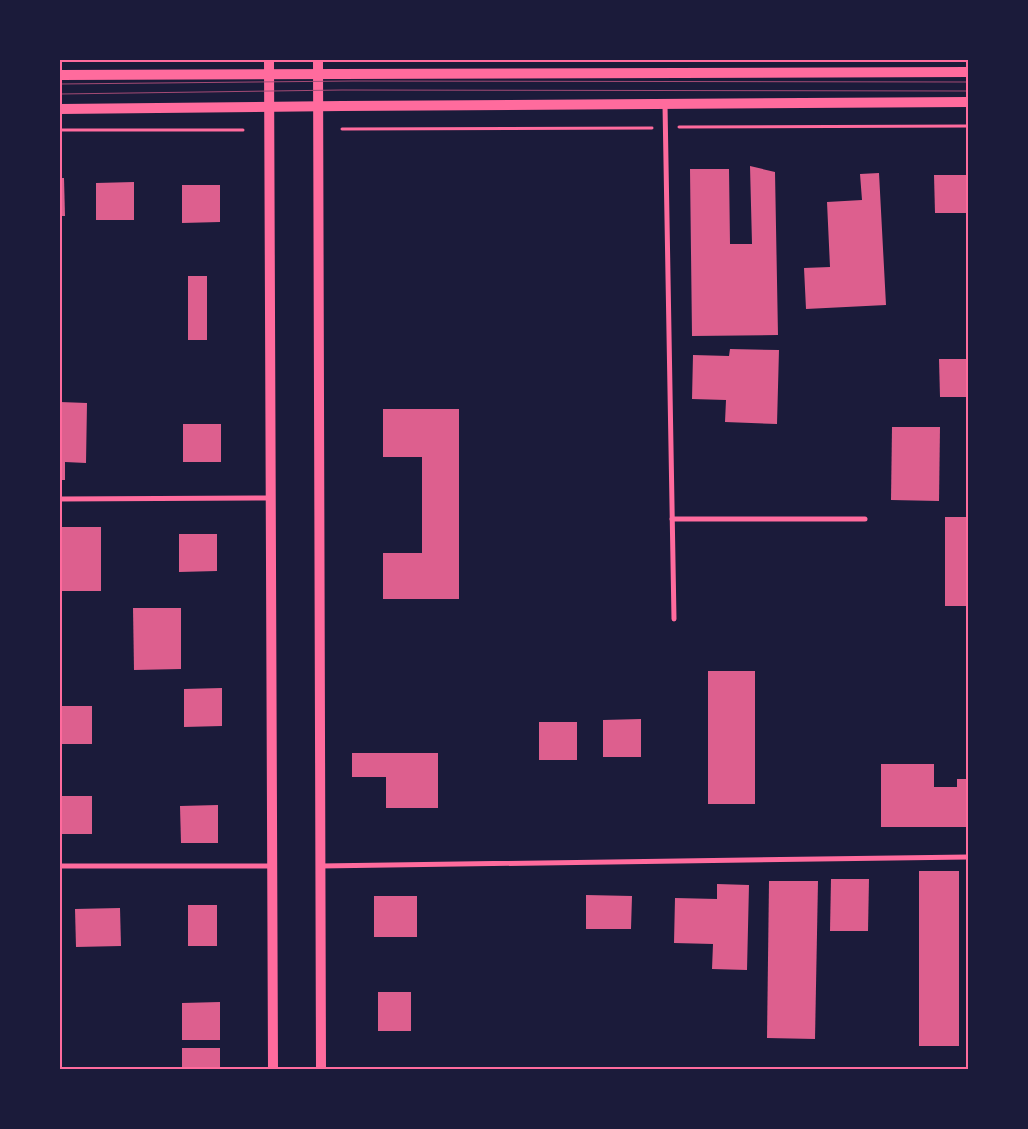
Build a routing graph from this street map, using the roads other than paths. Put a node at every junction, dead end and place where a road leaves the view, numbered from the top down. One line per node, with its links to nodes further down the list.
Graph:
1 (269, 60): 4 (main road)
2 (318, 60): 5 (main road)
3 (968, 72): 5 (main road)
4 (269, 74): 5 (main road); 6 (main road); 10 (main road)
5 (318, 74): 9 (main road)
6 (60, 75)
7 (968, 102): 8 (main road)
8 (666, 104): 9 (main road); 14 (street)
9 (318, 106): 10 (main road); 20 (main road)
10 (269, 107): 11 (main road); 12 (main road)
11 (60, 110)
12 (270, 498): 13 (street); 19 (main road)
13 (60, 499)
14 (672, 519): 15 (street); 16 (street)
15 (865, 519)
16 (674, 619)
17 (968, 857): 20 (street)
18 (60, 866): 19 (street)
19 (272, 866): 21 (main road)
20 (320, 866): 22 (main road)
21 (273, 1069)
22 (321, 1069)

